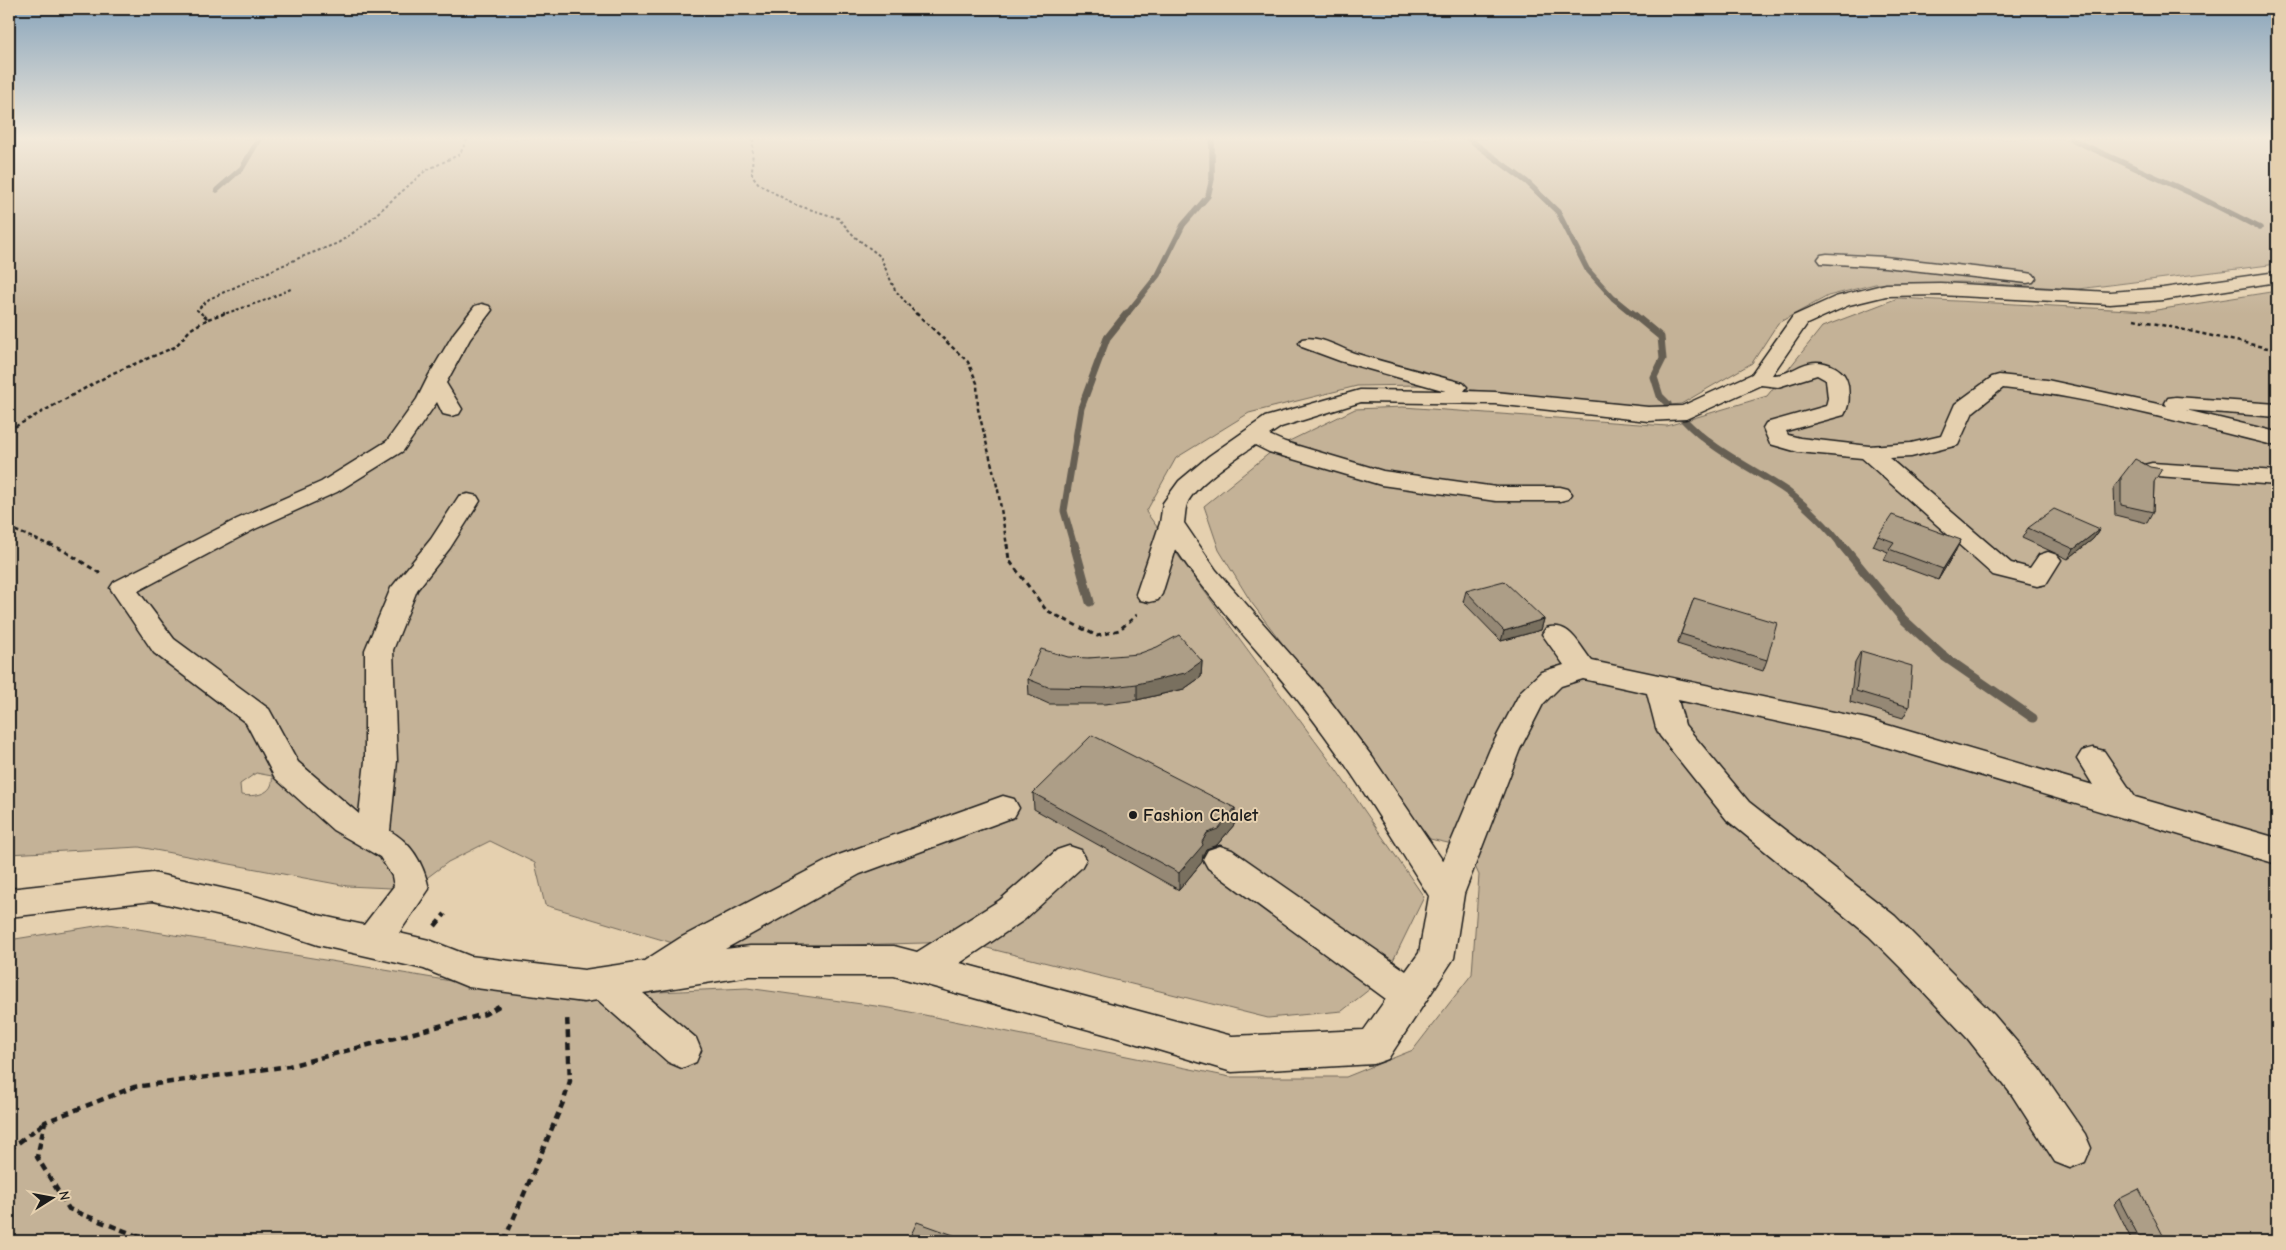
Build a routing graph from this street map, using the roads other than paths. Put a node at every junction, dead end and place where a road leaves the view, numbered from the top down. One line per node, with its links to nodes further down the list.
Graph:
1 (1827, 259): 3 (street)
2 (2277, 277): 3 (street)
3 (2140, 296): 7 (street)
4 (482, 310): 6 (street)
5 (1309, 344): 8 (street)
6 (433, 371): 10 (street); 28 (street)
7 (1759, 378): 8 (street); 14 (street)
8 (1495, 398): 12 (street)
9 (2125, 402): 11 (street); 13 (street); 14 (street)
10 (451, 409)
11 (2277, 410)
12 (1254, 436): 17 (street); 19 (street)
13 (2277, 439)
14 (1869, 453): 20 (street)
15 (2152, 470): 16 (street)
16 (2277, 478)
17 (1560, 494)
18 (468, 501): 28 (street)
19 (1172, 523): 21 (street); 32 (street)
20 (2048, 560)
21 (1148, 594)
22 (1556, 634): 23 (street)
23 (1582, 669): 24 (street); 32 (street)
24 (1659, 684): 26 (street); 40 (street)
25 (2093, 759): 26 (street)
26 (2123, 805): 29 (street)
27 (1003, 808): 36 (street)
28 (373, 838): 34 (street)
29 (2277, 851)
30 (1069, 859): 35 (street)
31 (1220, 859): 38 (street)
32 (1448, 894): 38 (street)
33 (9, 903): 34 (street)
34 (372, 942): 37 (street)
35 (922, 968): 36 (street); 38 (street)
36 (648, 976): 37 (street)
37 (605, 983): 39 (street)
38 (1410, 995)
39 (682, 1050)
40 (2070, 1148)

